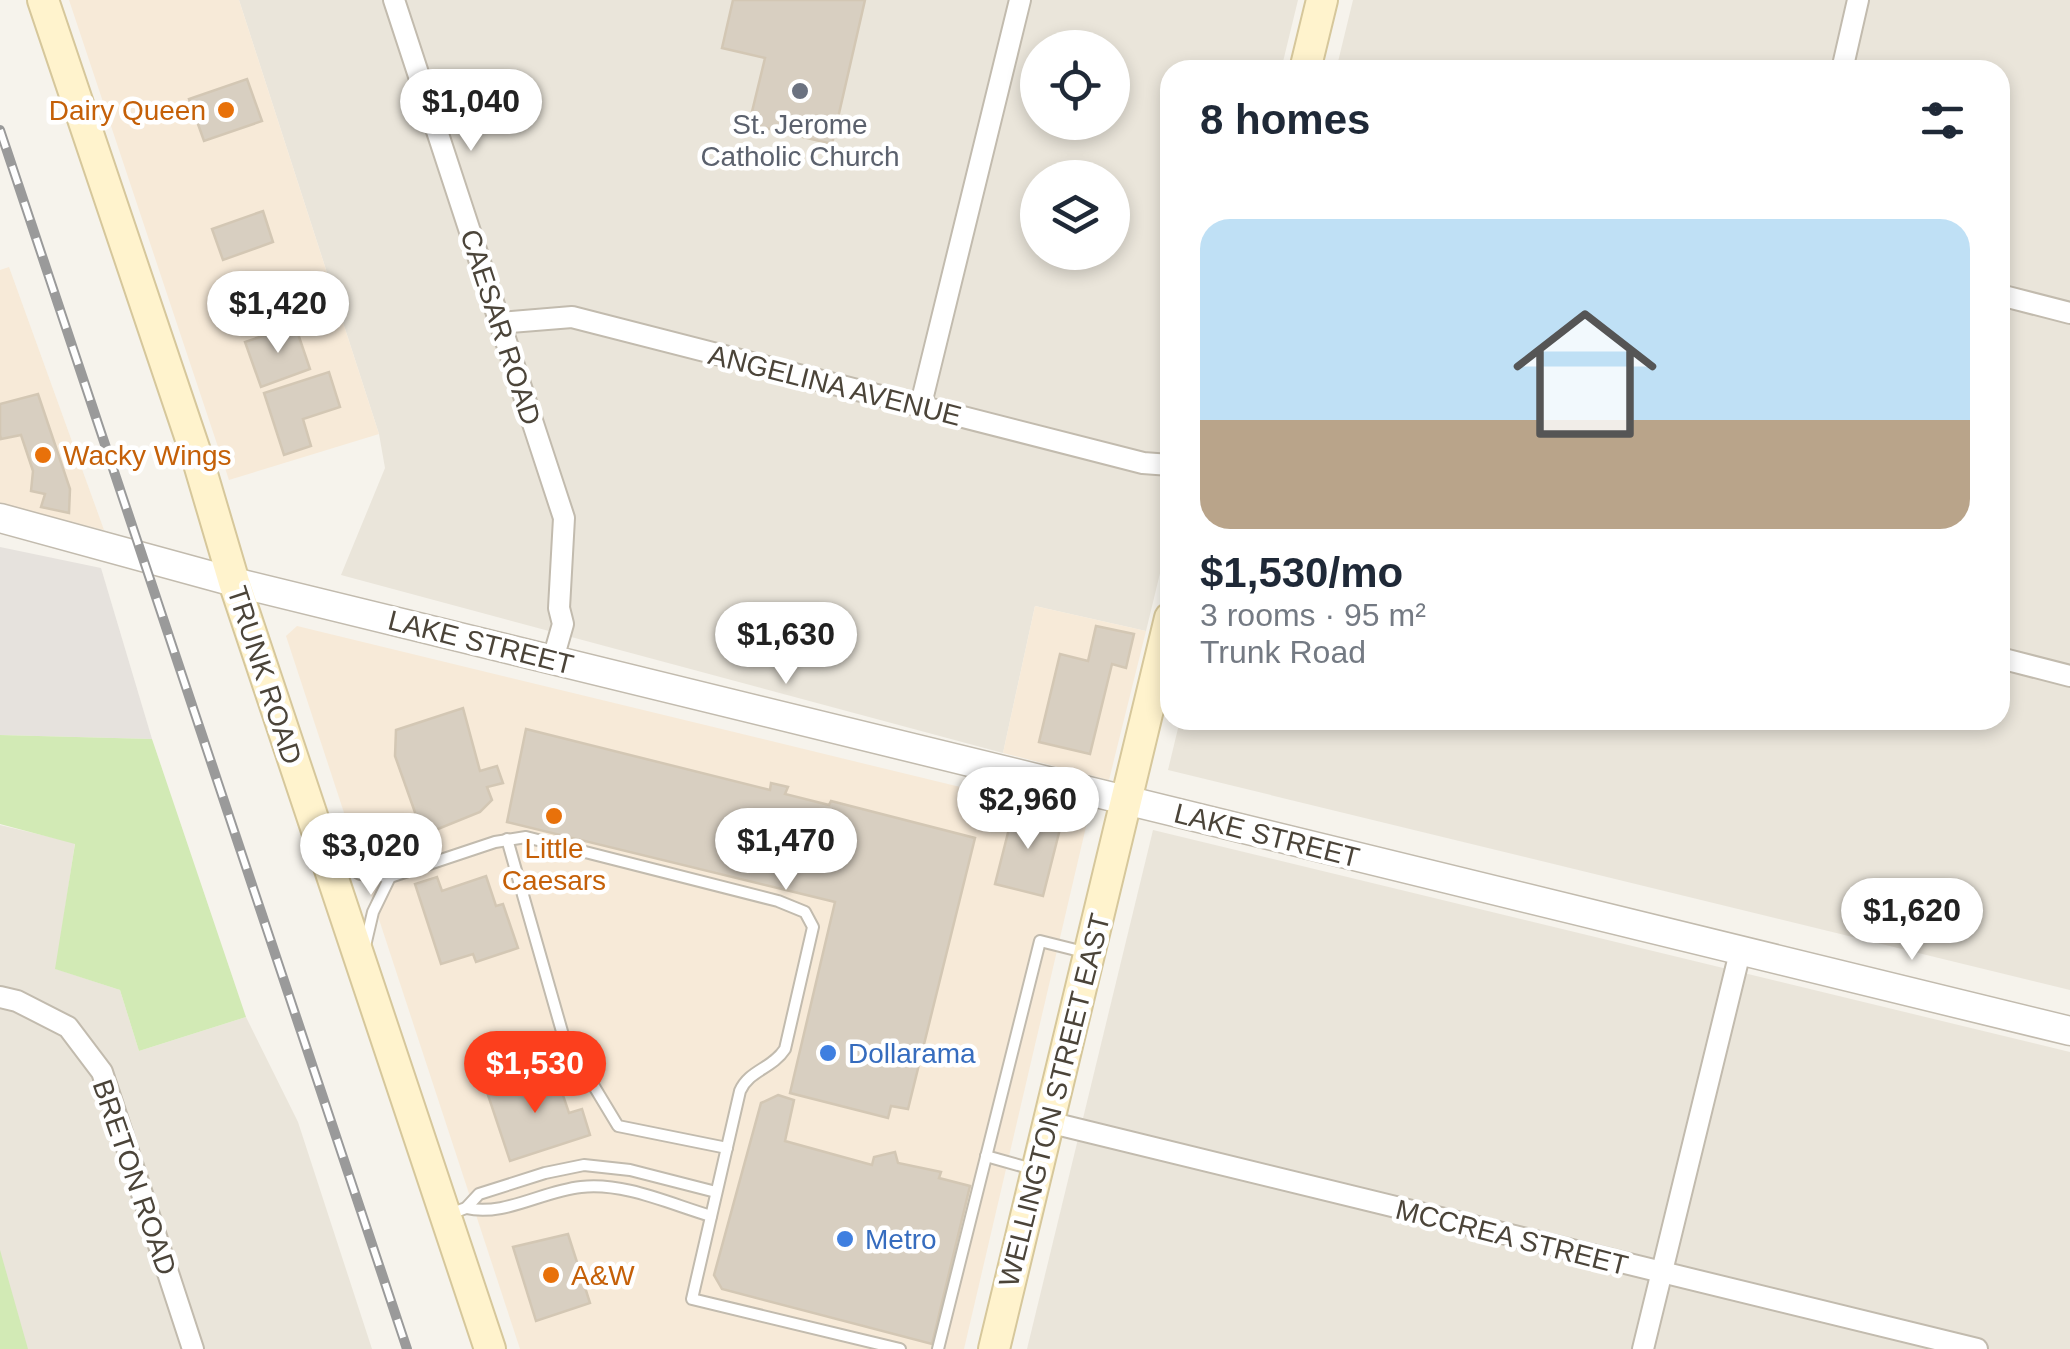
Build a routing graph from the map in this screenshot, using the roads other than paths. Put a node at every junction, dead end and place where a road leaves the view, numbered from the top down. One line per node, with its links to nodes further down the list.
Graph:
1 (43, 0): 14 (main road, TRUNK ROAD)
2 (394, 0): 10 (street, CAESAR ROAD)
3 (1020, 0): 11 (street)
4 (1322, 0): 6 (main road)
5 (1858, 0): 7 (street)
6 (1307, 60)
7 (1844, 60)
8 (2010, 298): 9 (street)
9 (2070, 313)
10 (499, 323): 11 (street, ANGELINA AVENUE); 15 (street, CAESAR ROAD)
11 (920, 408): 12 (street, ANGELINA AVENUE)
12 (1160, 464)
13 (0, 518): 14 (street, LAKE STREET)
14 (234, 582): 15 (street, LAKE STREET); 21 (main road, TRUNK ROAD)
15 (553, 659): 19 (street, LAKE STREET)
16 (1160, 659): 19 (main road, WELLINGTON STREET EAST)
17 (2010, 661): 18 (street)
18 (2070, 676)
19 (1126, 800): 23 (street, LAKE STREET); 24 (main road, WELLINGTON STREET EAST)
20 (507, 839): 22 (lane); 29 (lane); 29 (lane)
21 (325, 854): 22 (lane); 25 (main road, TRUNK ROAD)
22 (390, 877): 25 (lane)
23 (1740, 952): 27 (street, LAKE STREET); 35 (street)
24 (1089, 953): 28 (main road, WELLINGTON STREET EAST); 30 (lane)
25 (361, 962): 33 (main road, TRUNK ROAD)
26 (0, 997): 37 (street, BRETON ROAD)
27 (2070, 1031)
28 (1048, 1122): 31 (main road, WELLINGTON STREET EAST); 35 (street, MCCREA STREET)
29 (727, 1148): 32 (lane)
30 (986, 1156): 31 (lane); 40 (lane)
31 (1037, 1170): 41 (main road, WELLINGTON STREET EAST)
32 (716, 1192): 33 (lane); 34 (lane)
33 (456, 1212): 34 (lane); 38 (main road, TRUNK ROAD)
34 (711, 1216): 36 (lane)
35 (1659, 1274): 42 (street); 43 (street, MCCREA STREET)
36 (884, 1347): 39 (lane)
37 (192, 1349)
38 (490, 1349)
39 (900, 1349)
40 (938, 1349)
41 (994, 1349)
42 (1642, 1349)
43 (1977, 1349)

